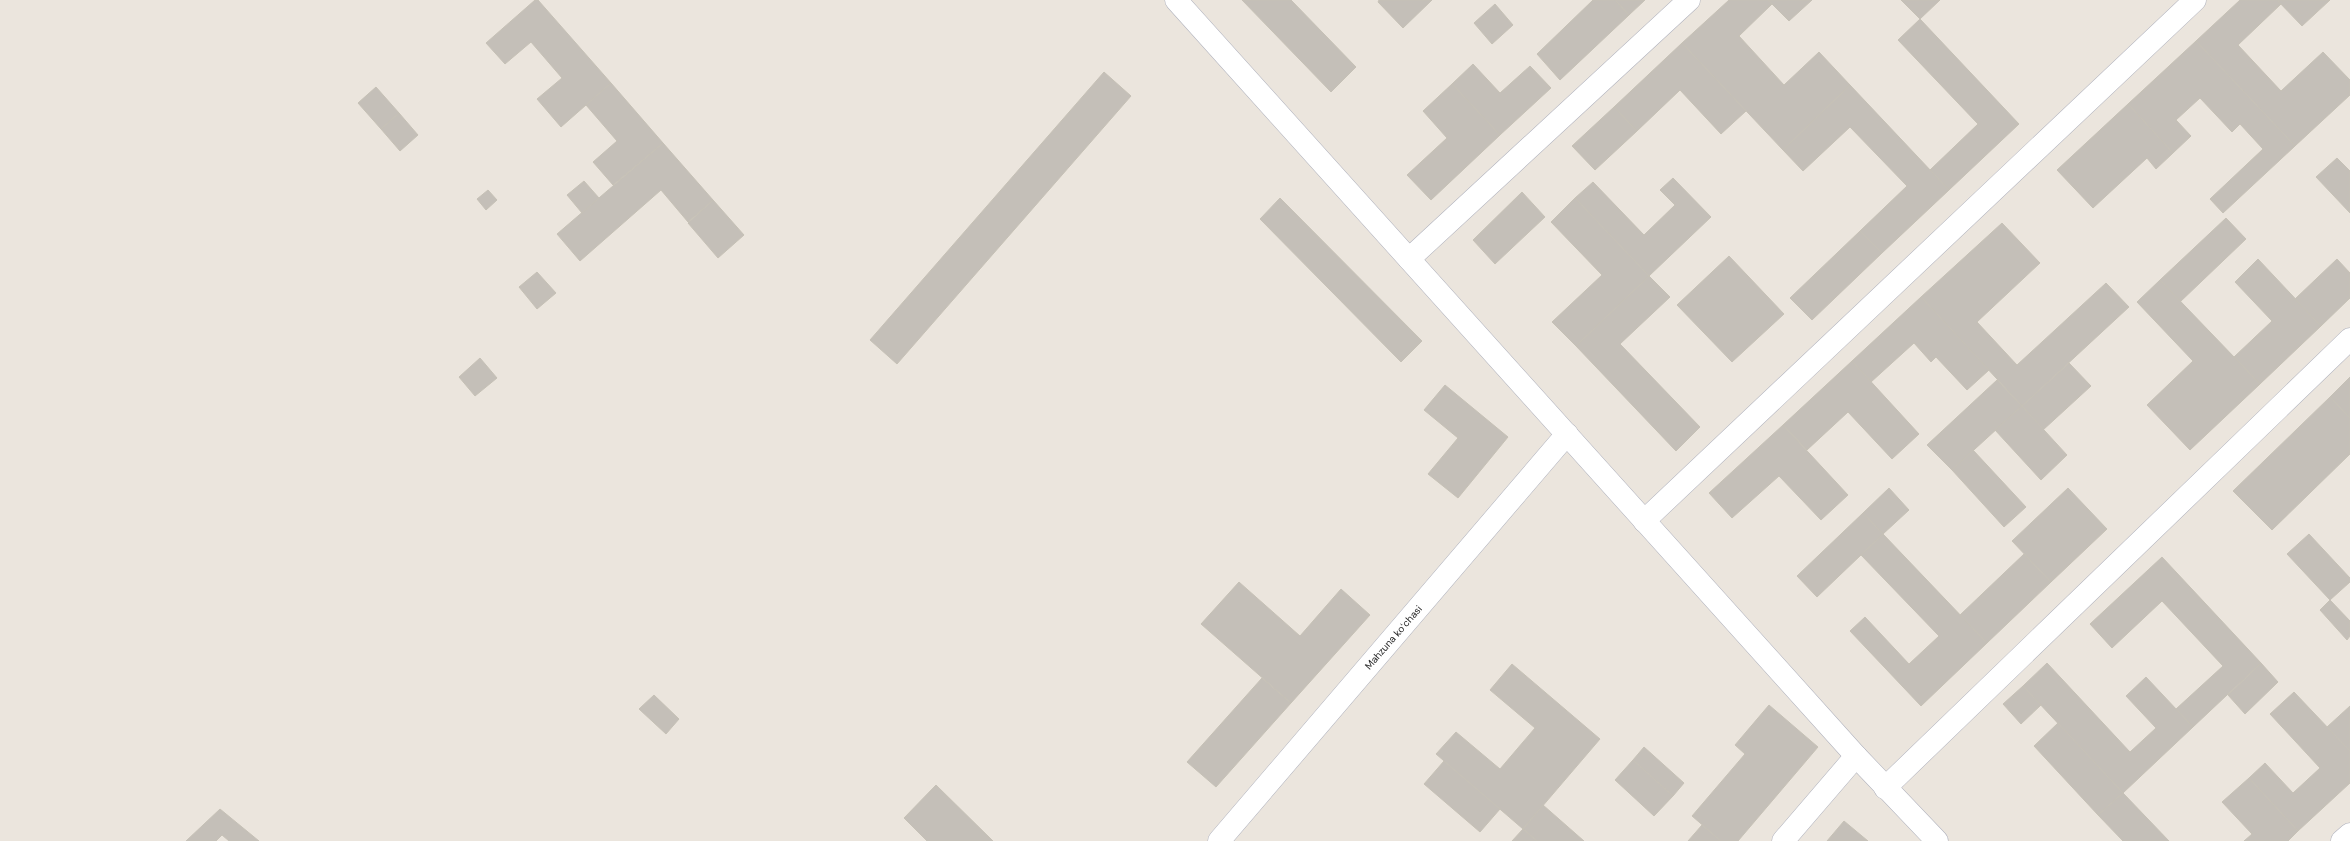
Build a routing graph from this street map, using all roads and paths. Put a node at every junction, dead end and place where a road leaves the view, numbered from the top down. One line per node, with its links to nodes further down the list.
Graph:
1 (1176, 0): 4 (street)
2 (1689, 0): 4 (street)
3 (2195, 0): 7 (street)
4 (1409, 259): 6 (street)
5 (2350, 339): 9 (street)
6 (1566, 434): 7 (street); 11 (street, Mahzuna koʻchasi)
7 (1644, 521): 8 (street)
8 (1856, 756): 9 (street); 12 (street)
9 (1885, 788): 13 (street)
10 (2350, 834): 14 (street)
11 (1219, 841)
12 (1783, 841)
13 (1937, 841)
14 (2342, 841)

